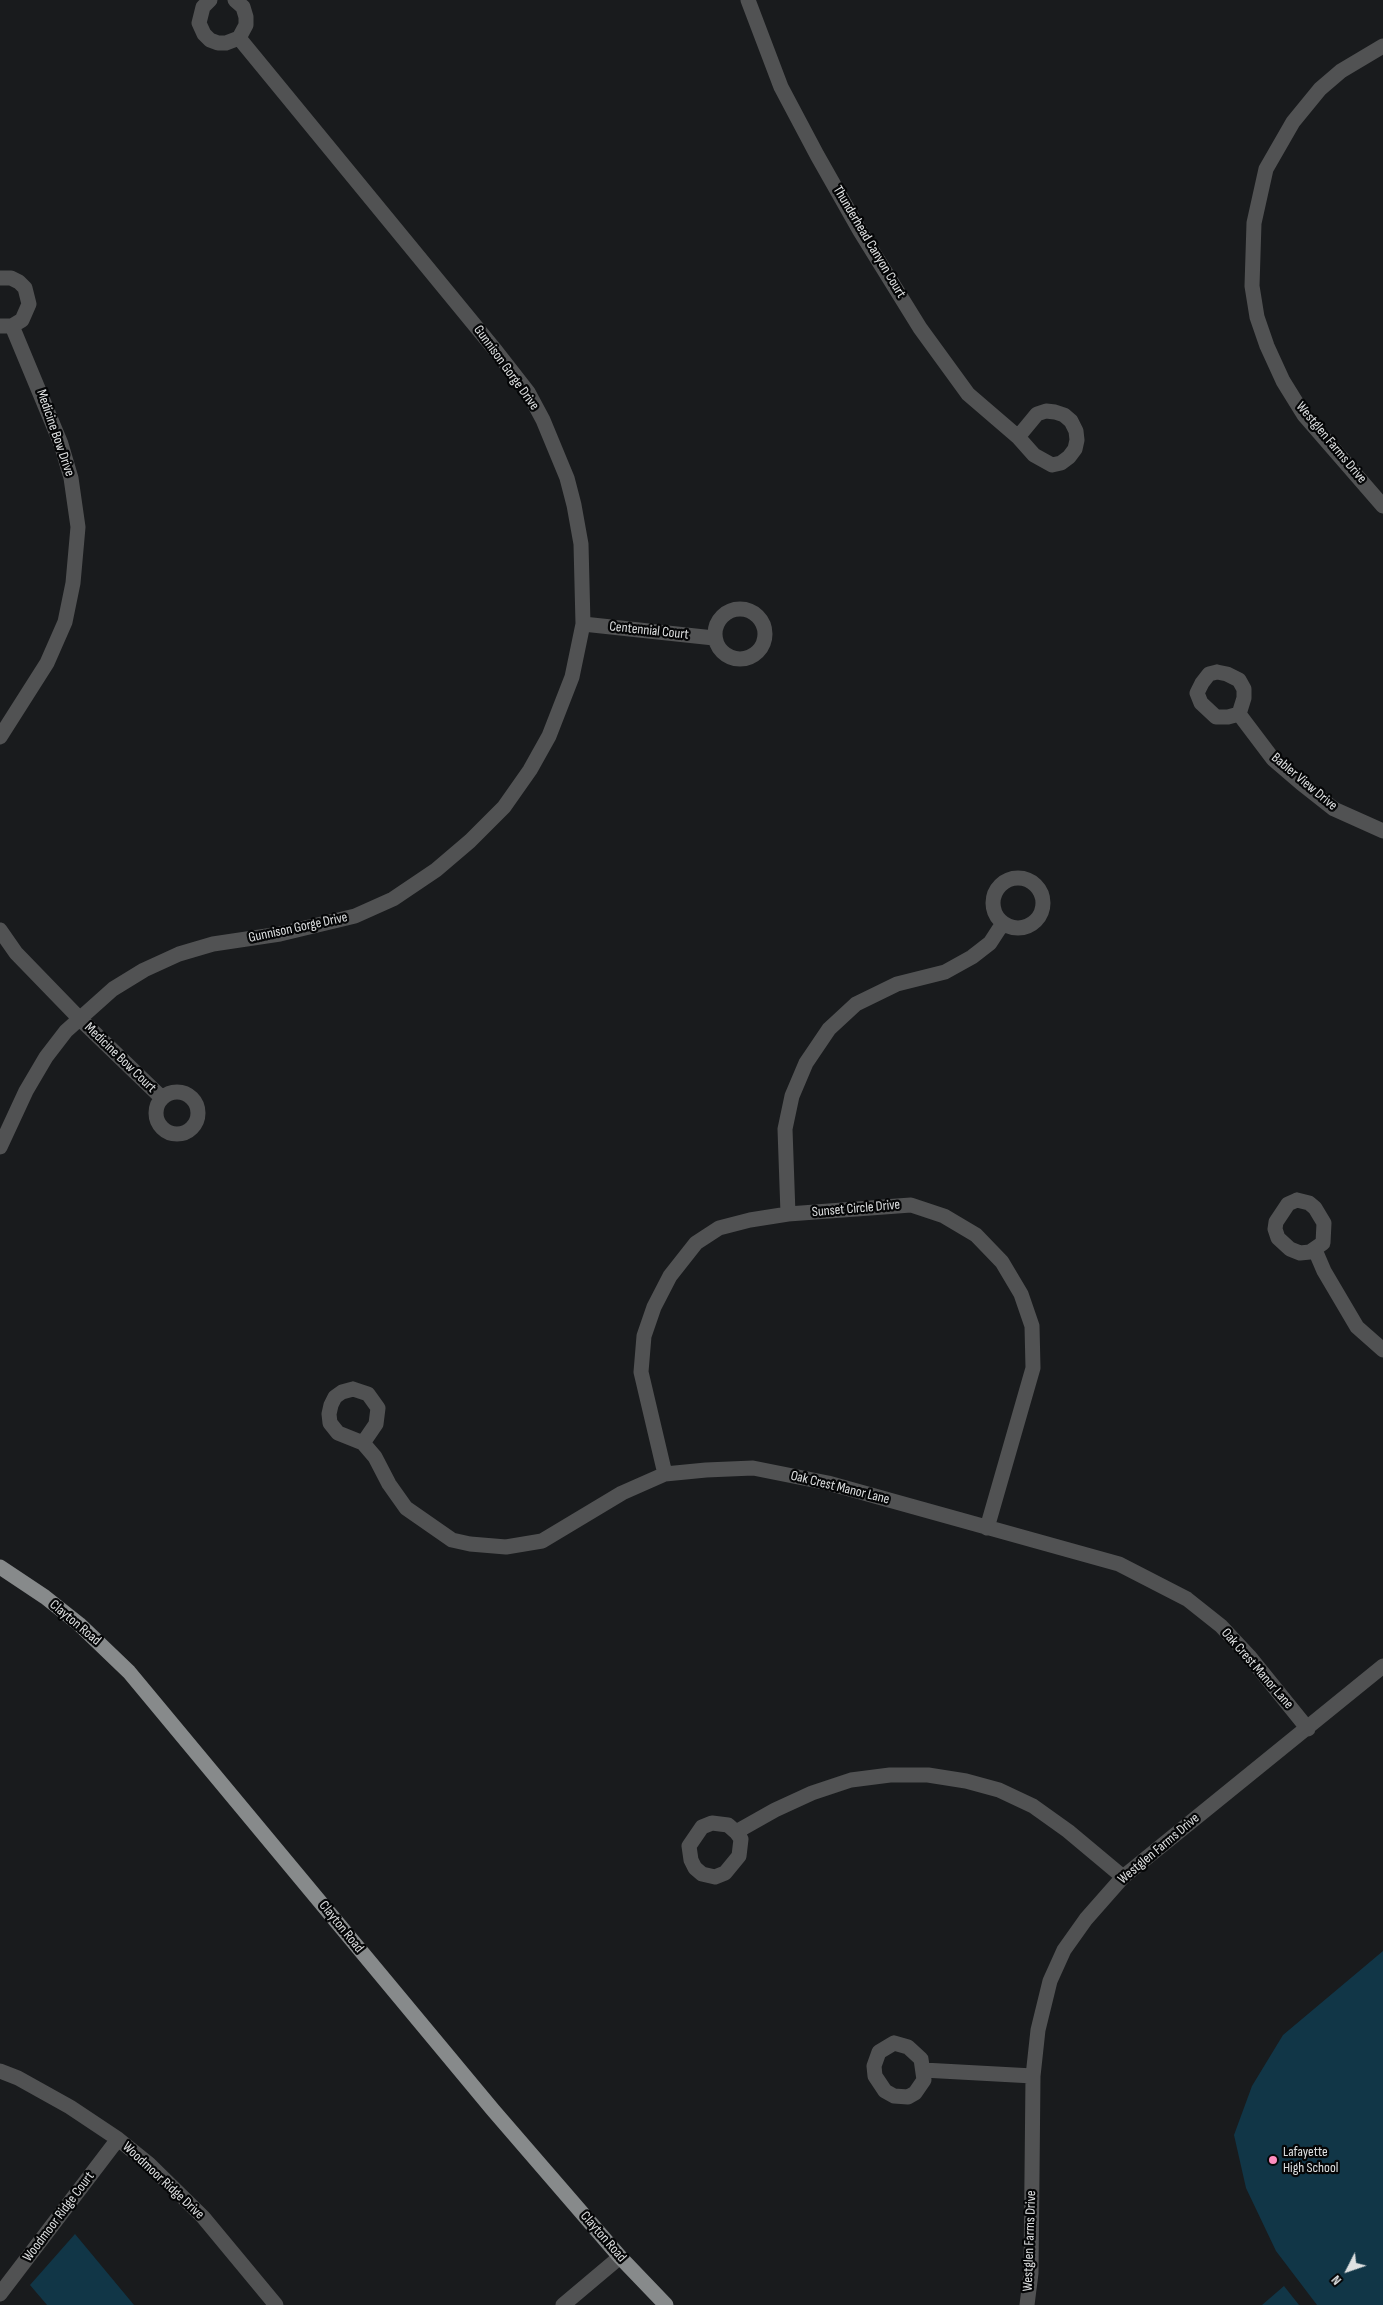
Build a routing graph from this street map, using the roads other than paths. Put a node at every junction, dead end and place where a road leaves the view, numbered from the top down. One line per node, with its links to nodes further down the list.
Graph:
1 (210, 0): 4 (street)
2 (235, 0): 4 (street)
3 (748, 0): 8 (street, Thunderhead Canyon Court)
4 (240, 38): 10 (street, Gunnison Gorge Drive)
5 (1383, 46): 9 (street, Westglen Farms Drive)
6 (0, 278): 7 (street)
7 (6, 326): 13 (street, Medicine Bow Drive)
8 (1018, 437): 8 (street, Thunderhead Canyon Court)
9 (1383, 506)
10 (583, 624): 11 (street, Centennial Court); 17 (street, Gunnison Gorge Drive)
11 (714, 638)
12 (1239, 714): 14 (street, Babler View Drive)
13 (0, 737)
14 (1383, 831)
15 (1002, 923): 20 (street)
16 (0, 930): 17 (street)
17 (79, 1018): 18 (street, Medicine Bow Court); 19 (street, Gunnison Gorge Drive)
18 (162, 1098)
19 (0, 1148)
20 (788, 1214): 24 (street, Sunset Circle Drive); 25 (street, Sunset Circle Drive)
21 (1315, 1250): 22 (street)
22 (1383, 1350)
23 (363, 1443): 24 (street, Oak Crest Manor Lane)
24 (665, 1474): 25 (street, Oak Crest Manor Lane)
25 (987, 1528): 28 (street, Oak Crest Manor Lane)
26 (0, 1567): 35 (main road, Clayton Road)
27 (1383, 1666): 28 (street, Westglen Farms Drive)
28 (1308, 1728): 30 (street, Westglen Farms Drive)
29 (736, 1832): 30 (street)
30 (1123, 1877): 33 (street, Westglen Farms Drive)
31 (923, 2070): 33 (street)
32 (0, 2071): 34 (street, Woodmoor Ridge Drive)
33 (1033, 2076): 40 (street, Westglen Farms Drive)
34 (118, 2139): 36 (street, Woodmoor Ridge Court); 37 (street, Woodmoor Ridge Drive)
35 (620, 2257): 38 (street); 39 (main road, Clayton Road)
36 (0, 2294)
37 (276, 2305)
38 (564, 2305)
39 (666, 2305)
40 (1027, 2305)

